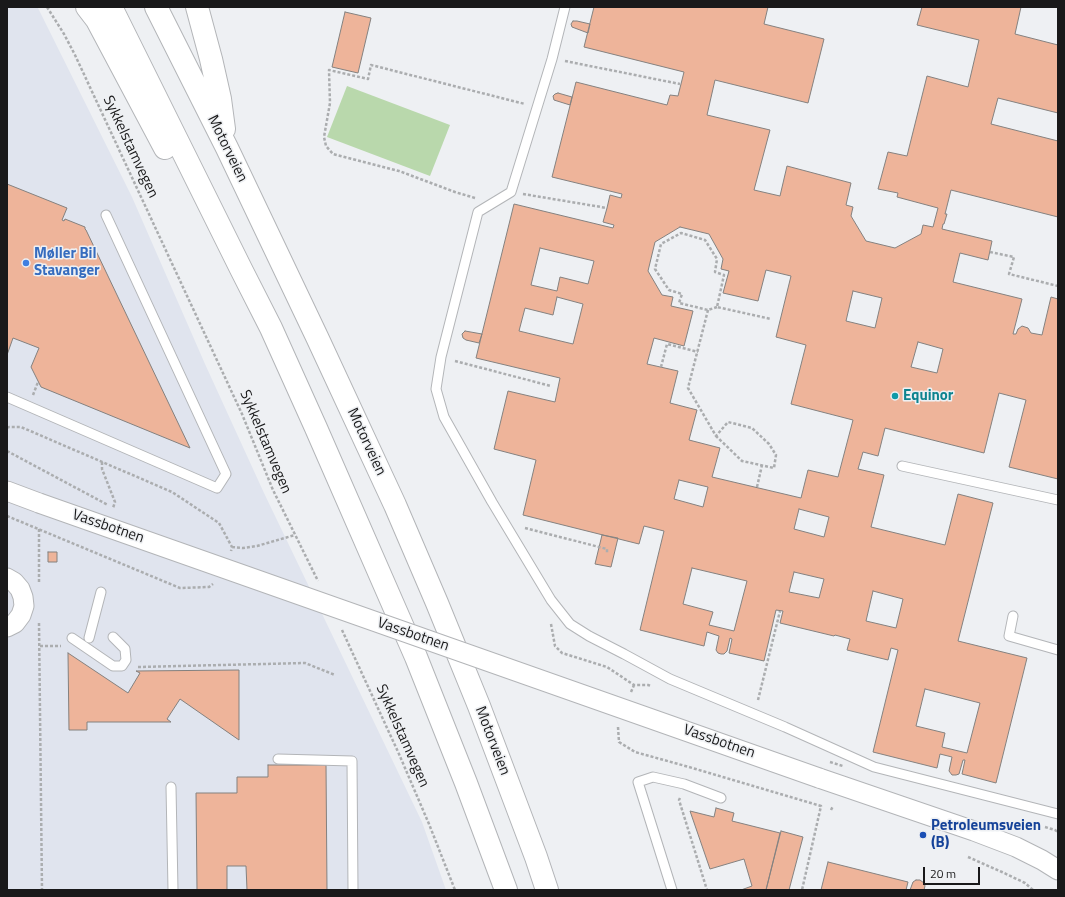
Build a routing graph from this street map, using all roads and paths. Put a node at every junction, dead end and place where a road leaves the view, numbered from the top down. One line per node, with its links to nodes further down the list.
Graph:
1 (47, 7): 38 (path, Sykkelstamvegen)
2 (87, 7): 16 (highway)
3 (111, 7): 16 (highway)
4 (156, 7): 10 (highway, Motorveien)
5 (197, 7): 10 (highway)
6 (565, 7): 7 (lane)
7 (552, 59): 8 (path); 9 (lane)
8 (680, 84)
9 (537, 107): 11 (lane); 12 (path)
10 (227, 148): 76 (highway, Motorveien)
11 (511, 192): 12 (lane); 13 (path)
12 (492, 203): 22 (lane)
13 (607, 208)
14 (106, 215): 25 (lane)
15 (990, 252): 17 (path)
16 (241, 269): 75 (highway)
17 (1058, 286)
18 (717, 307): 19 (path); 19 (path); 20 (path)
19 (708, 310): 21 (path)
20 (771, 319)
21 (698, 352): 23 (path); 26 (path)
22 (441, 357): 24 (path); 36 (lane)
23 (661, 367)
24 (551, 386)
25 (7, 397)
26 (716, 436): 29 (path); 29 (path)
27 (7, 451): 34 (path)
28 (102, 461): 34 (path)
29 (762, 465): 31 (path)
30 (902, 466): 33 (lane)
31 (757, 487)
32 (7, 491): 70 (street, Vassbotnen, bridge)
33 (1058, 500)
34 (113, 508): 35 (path)
35 (117, 510)
36 (505, 524): 40 (path); 45 (lane)
37 (39, 529): 43 (path)
38 (295, 535): 39 (path); 42 (path, Sykkelstamvegen)
39 (232, 547)
40 (606, 553)
41 (7, 578): 50 (street)
42 (319, 582)
43 (39, 591)
44 (101, 592): 52 (lane)
45 (551, 600): 58 (path); 68 (lane)
46 (780, 610): 59 (path)
47 (1013, 616): 55 (lane)
48 (40, 622): 54 (path)
49 (339, 624): 74 (path, Sykkelstamvegen)
50 (7, 627)
51 (113, 637): 53 (lane)
52 (89, 638)
53 (70, 642): 54 (path)
54 (40, 646): 71 (path)
55 (1058, 650)
56 (133, 667): 57 (path)
57 (335, 675)
58 (634, 685)
59 (756, 704)
60 (618, 724): 62 (path)
61 (278, 759): 73 (lane)
62 (689, 767): 63 (path); 79 (path)
63 (684, 784): 65 (lane); 77 (lane); 78 (path)
64 (171, 788): 72 (lane)
65 (721, 798)
66 (833, 806): 67 (path)
67 (831, 810)
68 (1058, 814)
69 (968, 857): 80 (path)
70 (1058, 870)
71 (42, 890)
72 (173, 890)
73 (352, 890)
74 (455, 890)
75 (506, 890)
76 (547, 890)
77 (672, 890)
78 (707, 890)
79 (802, 890)
80 (1033, 890)

